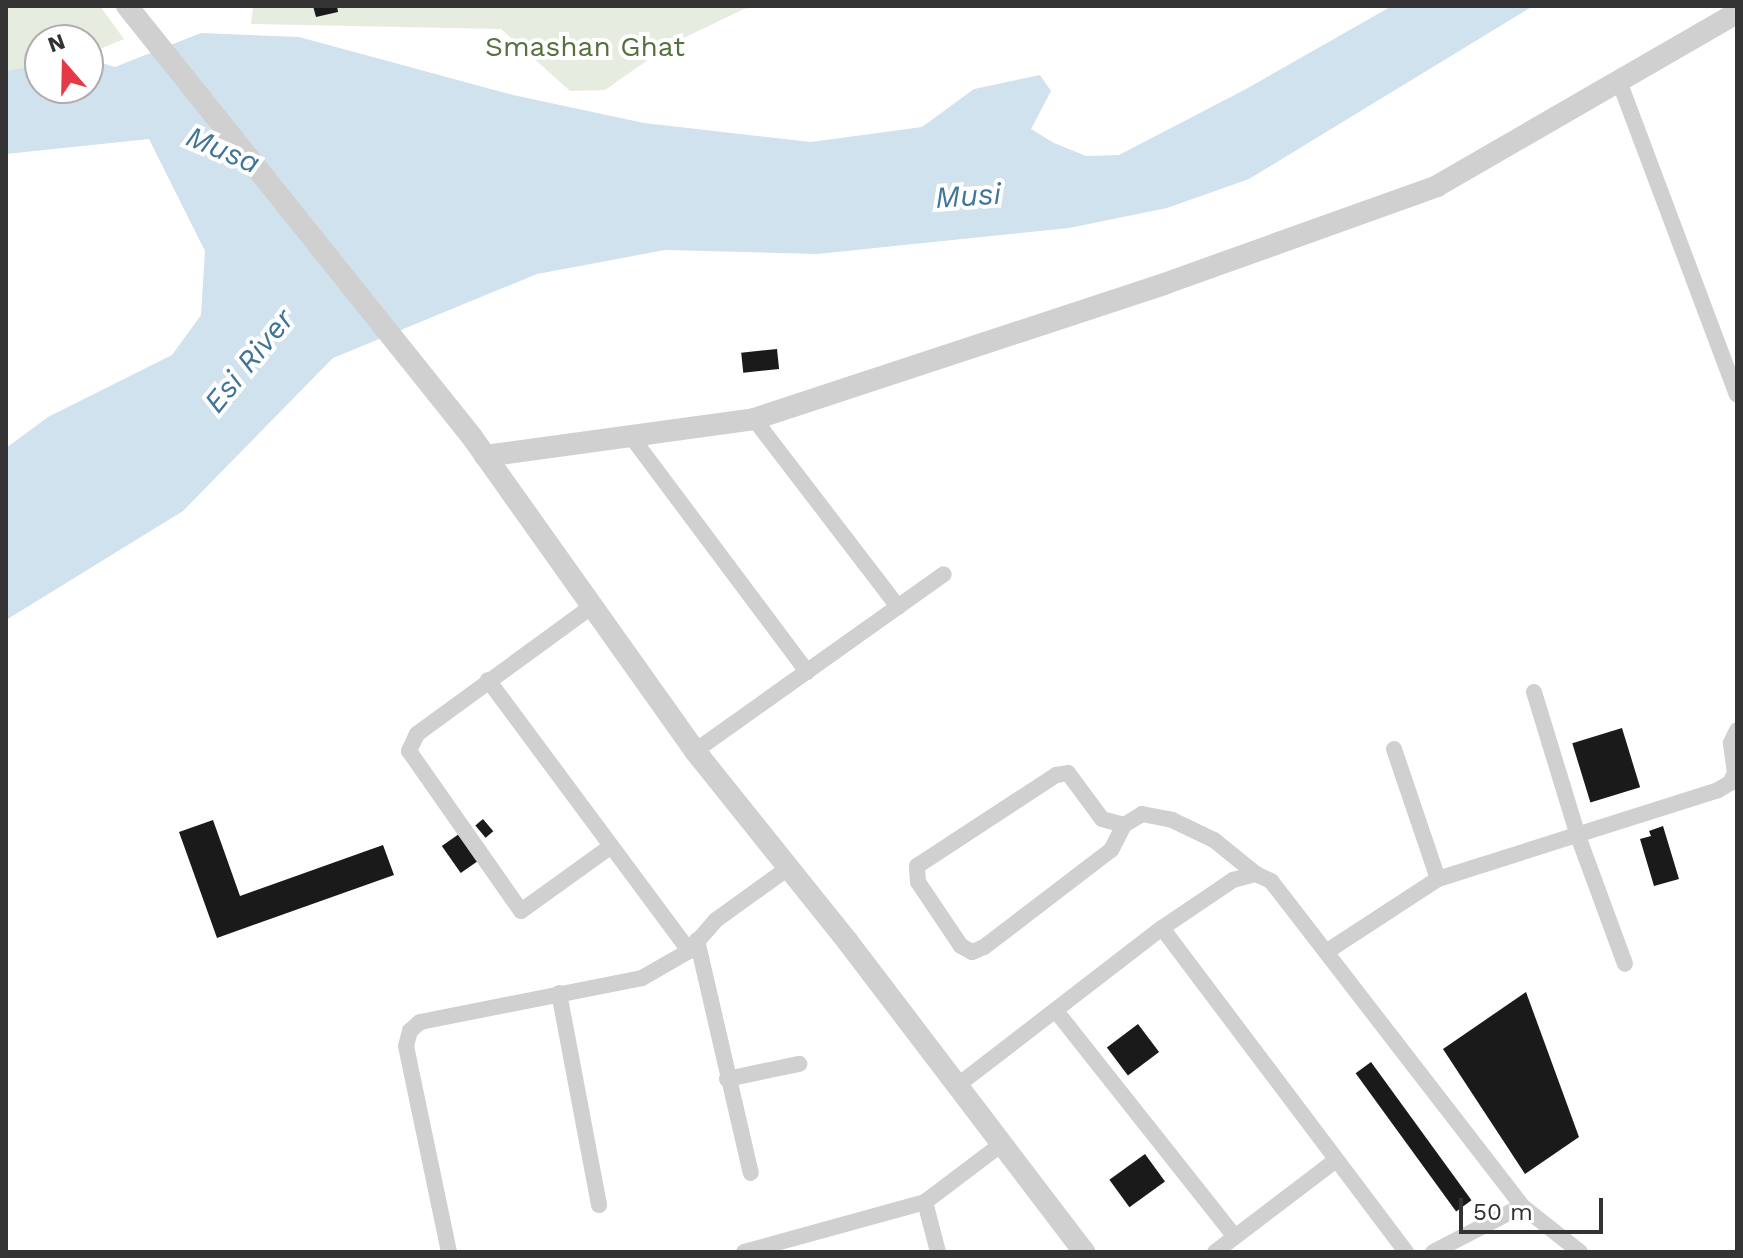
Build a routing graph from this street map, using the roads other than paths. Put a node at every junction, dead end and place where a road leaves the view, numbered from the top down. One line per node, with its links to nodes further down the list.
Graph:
1 (127, 6): 7 (street)
2 (1737, 13): 3 (street)
3 (1619, 81): 4 (street); 5 (street)
4 (1737, 395)
5 (754, 419): 6 (street); 10 (street)
6 (630, 435): 7 (street); 11 (street)
7 (485, 456): 9 (street)
8 (944, 574): 10 (street)
9 (591, 607): 12 (street); 16 (street)
10 (898, 607): 11 (street)
11 (807, 672): 16 (street)
12 (488, 680): 19 (street); 19 (street)
13 (1534, 692): 18 (street)
14 (1737, 730): 18 (street)
15 (1394, 749): 22 (street)
16 (695, 751): 20 (street)
17 (1124, 825): 17 (street); 21 (street)
18 (1578, 836): 22 (street); 26 (street)
19 (610, 847): 24 (street)
20 (788, 868): 24 (street); 31 (street)
21 (1256, 874): 23 (street); 25 (street)
22 (1438, 879): 25 (street)
23 (1162, 928): 28 (street); 33 (street)
24 (693, 946): 27 (street); 30 (street)
25 (1326, 952): 37 (street)
26 (1625, 964)
27 (559, 993): 36 (street); 40 (street)
28 (1056, 1011): 31 (street); 38 (street)
29 (799, 1064): 30 (street)
30 (727, 1079): 34 (street)
31 (958, 1085): 32 (street)
32 (1003, 1143): 35 (street); 43 (street)
33 (1335, 1161): 38 (street); 45 (street)
34 (751, 1173)
35 (925, 1202): 39 (street); 42 (street)
36 (599, 1205)
37 (1522, 1206): 46 (street); 47 (street)
38 (1235, 1237): 44 (street)
39 (779, 1247): 41 (street)
40 (449, 1252)
41 (744, 1252)
42 (938, 1252)
43 (1084, 1252)
44 (1215, 1252)
45 (1406, 1252)
46 (1433, 1252)
47 (1580, 1252)

